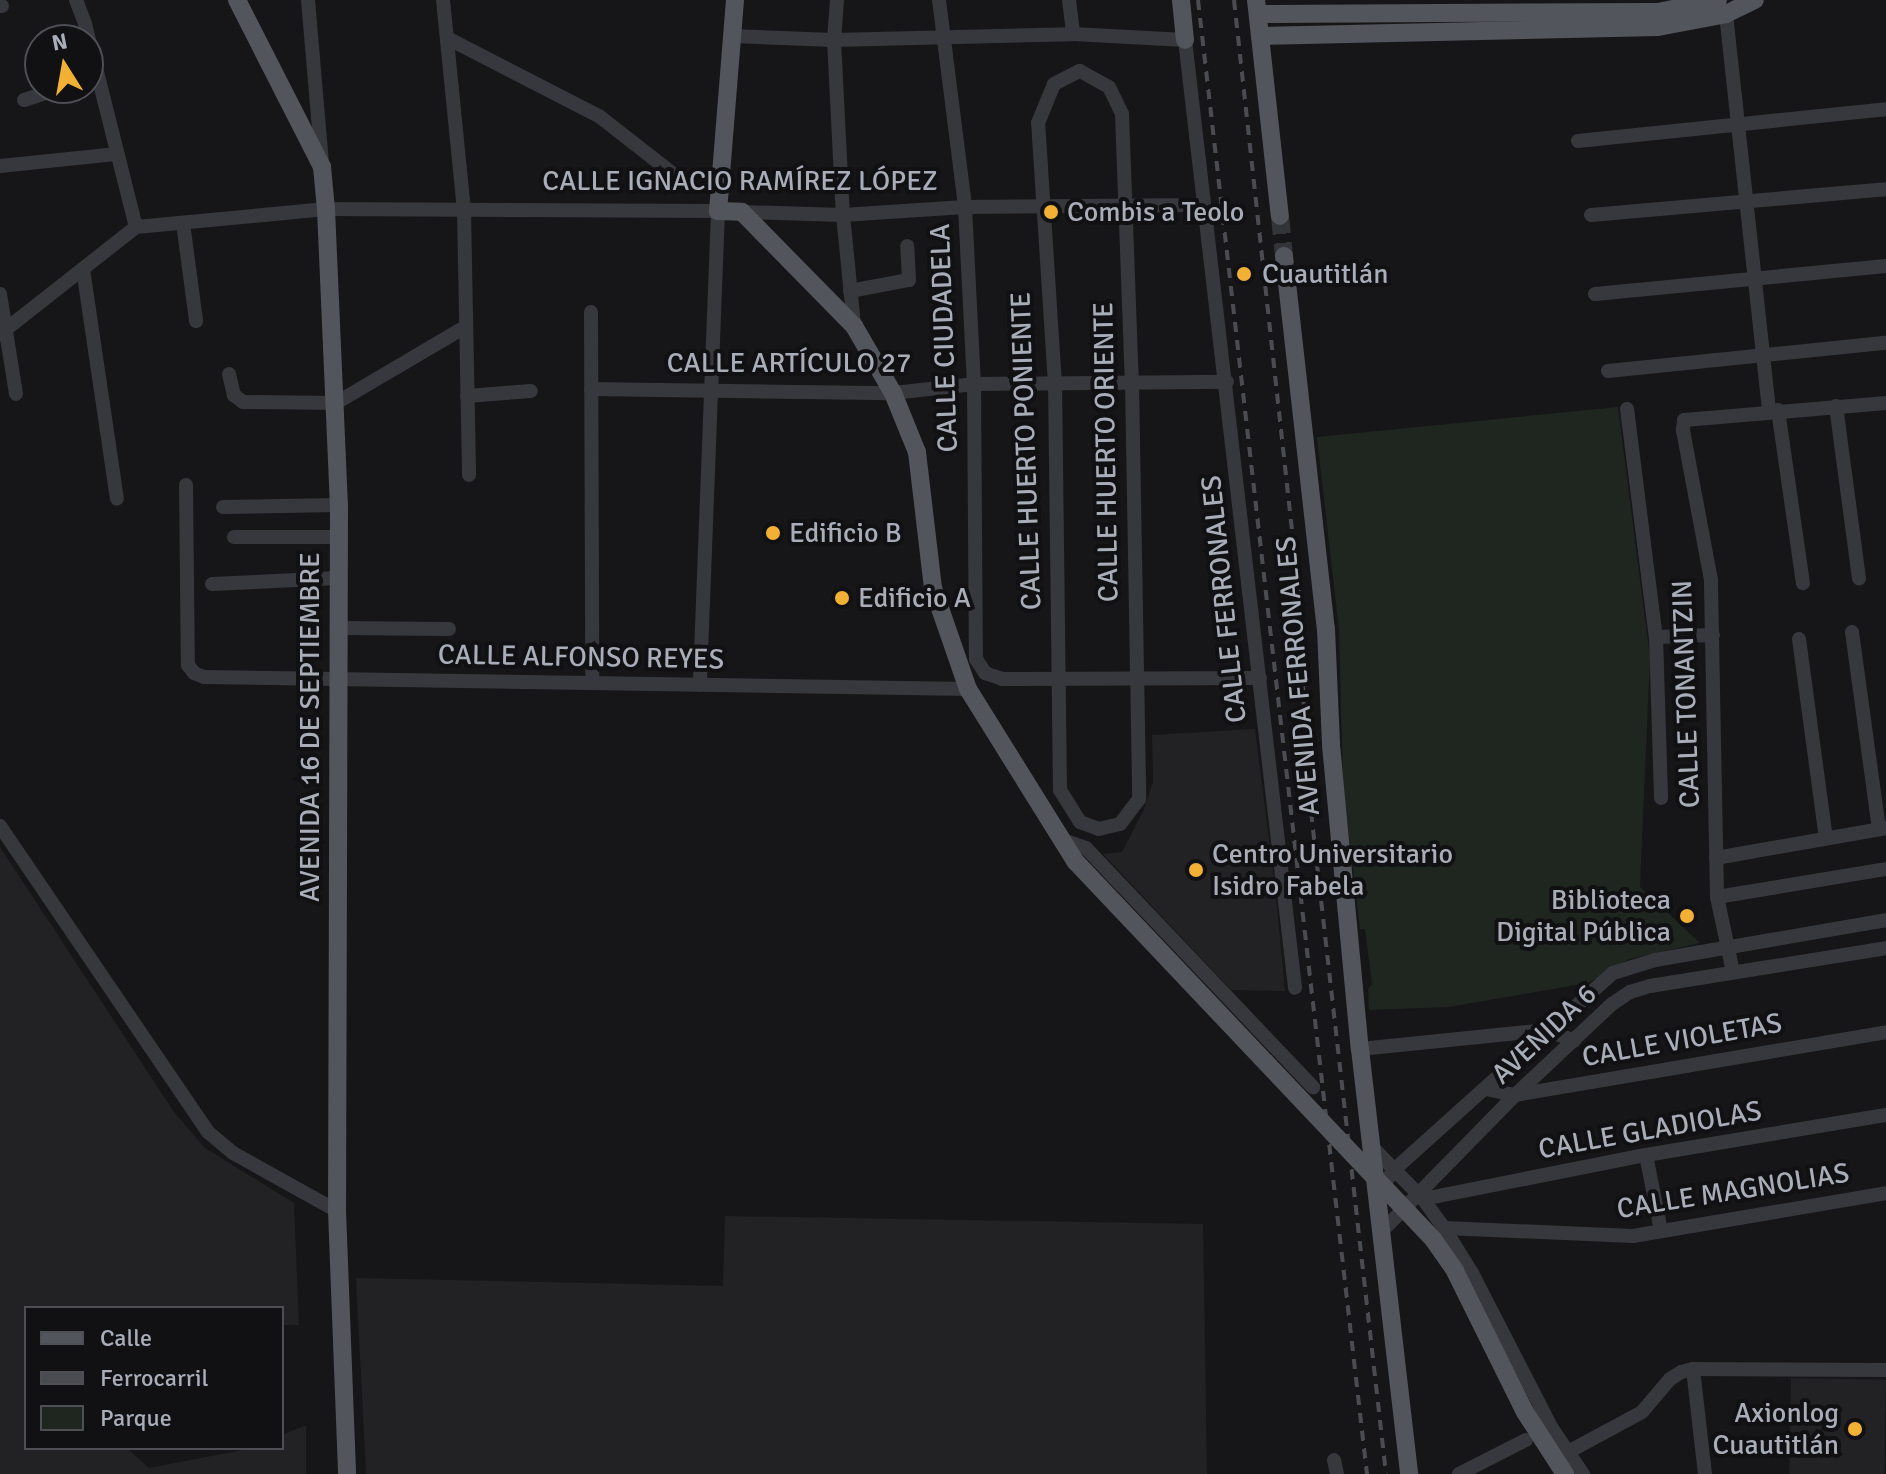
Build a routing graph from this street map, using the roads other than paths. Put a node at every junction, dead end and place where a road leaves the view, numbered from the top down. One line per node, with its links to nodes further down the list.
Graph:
1 (76, 0): 14 (street)
2 (237, 0): 29 (main road, AVENIDA 16 DE SEPTIEMBRE)
3 (308, 0): 29 (street)
4 (443, 0): 18 (street)
5 (735, 0): 16 (main road)
6 (837, 0): 20 (street)
7 (939, 0): 19 (street, CALLE CIUDADELA)
8 (1069, 0): 15 (street)
9 (1181, 0): 21 (main road)
10 (1755, 0): 12 (main road)
11 (1257, 7): 13 (main road); 17 (main road)
12 (1722, 7): 13 (main road); 25 (street)
13 (1386, 23): 17 (main road)
14 (81, 24)
15 (1073, 34): 19 (street); 21 (street)
16 (733, 36): 20 (street); 39 (main road)
17 (1260, 36): 43 (main road)
18 (447, 38): 30 (street); 38 (street)
19 (943, 39): 20 (street); 35 (street, CALLE CIUDADELA)
20 (834, 40): 41 (street)
21 (1185, 40): 33 (street)
22 (1080, 71): 34 (street, CALLE HUERTO ORIENTE); 36 (street, CALLE HUERTO PONIENTE)
23 (101, 104): 27 (street)
24 (1886, 109): 25 (street)
25 (1737, 126): 26 (street); 32 (street)
26 (1578, 141)
27 (117, 154): 28 (street); 45 (street)
28 (0, 166)
29 (322, 167): 37 (main road, AVENIDA 16 DE SEPTIEMBRE)
30 (677, 177)
31 (1886, 189): 32 (street)
32 (1745, 202): 42 (street); 50 (street)
33 (1203, 205): 34 (street, CALLE IGNACIO RAMÍREZ LÓPEZ); 63 (street, CALLE FERRONALES)
34 (1126, 206): 36 (street, CALLE IGNACIO RAMÍREZ LÓPEZ); 64 (street, CALLE HUERTO ORIENTE)
35 (965, 207): 36 (street, CALLE IGNACIO RAMÍREZ LÓPEZ); 41 (street, CALLE IGNACIO RAMÍREZ LÓPEZ); 65 (street, CALLE CIUDADELA)
36 (1043, 208): 66 (street, CALLE HUERTO PONIENTE)
37 (326, 209): 38 (street, CALLE IGNACIO RAMÍREZ LÓPEZ); 44 (street, CALLE IGNACIO RAMÍREZ LÓPEZ); 73 (main road, AVENIDA 16 DE SEPTIEMBRE)
38 (464, 211): 39 (street, CALLE IGNACIO RAMÍREZ LÓPEZ); 57 (street)
39 (718, 211): 40 (main road, CALLE IGNACIO RAMÍREZ LÓPEZ); 68 (street)
40 (742, 212): 41 (street, CALLE IGNACIO RAMÍREZ LÓPEZ); 56 (main road)
41 (843, 215): 51 (street)
42 (1591, 215)
43 (1280, 216)
44 (183, 223): 45 (street, CALLE IGNACIO RAMÍREZ LÓPEZ); 55 (street)
45 (136, 227): 49 (street)
46 (907, 246): 51 (street)
47 (1284, 256): 119 (main road, AVENIDA FERRONALES)
48 (1886, 266): 50 (street)
49 (83, 269): 58 (street); 80 (street)
50 (1754, 279): 53 (street); 60 (street)
51 (850, 291): 56 (street)
52 (0, 294): 58 (street)
53 (1595, 294)
54 (591, 312): 67 (street)
55 (196, 321)
56 (854, 326): 70 (main road)
57 (465, 327): 72 (street); 73 (street)
58 (3, 331): 71 (street)
59 (1886, 343): 60 (street)
60 (1762, 356): 61 (street); 77 (street)
61 (1608, 371)
62 (229, 374): 73 (street)
63 (1227, 382): 64 (street, CALLE ARTÍCULO 27); 96 (street, CALLE FERRONALES)
64 (1132, 383): 66 (street, CALLE ARTÍCULO 27); 95 (street, CALLE HUERTO ORIENTE)
65 (974, 384): 66 (street, CALLE ARTÍCULO 27); 70 (street, CALLE ARTÍCULO 27); 98 (street, CALLE CIUDADELA)
66 (1055, 384): 98 (street, CALLE HUERTO PONIENTE)
67 (591, 389): 68 (street, CALLE ARTÍCULO 27); 99 (street)
68 (711, 389): 70 (street, CALLE ARTÍCULO 27); 100 (street)
69 (531, 391): 72 (street)
70 (893, 393): 101 (main road)
71 (16, 394)
72 (467, 396): 78 (street)
73 (336, 403): 81 (main road, AVENIDA 16 DE SEPTIEMBRE)
74 (1886, 403): 75 (street)
75 (1836, 406): 77 (street); 86 (street)
76 (1627, 409): 93 (street)
77 (1773, 411): 87 (street); 92 (street, CALLE TONANTZIN)
78 (469, 475)
79 (186, 485): 97 (street, CALLE ALFONSO REYES)
80 (117, 498)
81 (339, 505): 82 (street); 84 (main road, AVENIDA 16 DE SEPTIEMBRE)
82 (223, 507)
83 (234, 537): 84 (street)
84 (339, 537): 85 (main road, AVENIDA 16 DE SEPTIEMBRE)
85 (338, 578): 88 (street); 89 (main road, AVENIDA 16 DE SEPTIEMBRE)
86 (1859, 578)
87 (1803, 583)
88 (212, 584)
89 (338, 628): 90 (street); 97 (main road, AVENIDA 16 DE SEPTIEMBRE)
90 (449, 629)
91 (1852, 632): 104 (street)
92 (1713, 635): 93 (street); 108 (street, CALLE TONANTZIN)
93 (1656, 637): 102 (street)
94 (1799, 639): 106 (street)
95 (1136, 678): 96 (street); 98 (street); 105 (street, CALLE HUERTO ORIENTE)
96 (1260, 678): 115 (street, CALLE FERRONALES)
97 (338, 679): 99 (street, CALLE ALFONSO REYES); 130 (main road, AVENIDA 16 DE SEPTIEMBRE)
98 (1058, 679): 105 (street, CALLE HUERTO PONIENTE)
99 (592, 683): 100 (street, CALLE ALFONSO REYES)
100 (700, 685): 101 (street, CALLE ALFONSO REYES)
101 (968, 689): 107 (main road)
102 (1661, 798)
103 (0, 826): 130 (street)
104 (1883, 828): 106 (street)
105 (1099, 829)
106 (1826, 838): 108 (street)
107 (1063, 840): 120 (street); 124 (main road, bridge)
108 (1716, 858): 110 (street, CALLE TONANTZIN)
109 (1886, 869): 110 (street)
110 (1717, 897): 112 (street, CALLE TONANTZIN)
111 (1886, 920): 112 (street, AVENIDA 6)
112 (1727, 947): 114 (street, CALLE TONANTZIN); 116 (street, AVENIDA 6)
113 (1886, 948): 114 (street, AVENIDA 6)
114 (1733, 972): 118 (street, AVENIDA 6)
115 (1295, 988)
116 (1547, 1030): 118 (street); 119 (street); 121 (street, AVENIDA 6)
117 (1886, 1032): 122 (street, CALLE VIOLETAS)
118 (1574, 1041): 122 (street, AVENIDA 6)
119 (1360, 1049): 124 (main road, AVENIDA FERRONALES)
120 (1313, 1087)
121 (1486, 1089): 122 (street, CALLE VIOLETAS); 126 (street, AVENIDA 6)
122 (1515, 1095): 129 (street, AVENIDA 6)
123 (1886, 1115): 125 (street, CALLE GLADIOLAS)
124 (1364, 1150): 126 (street); 128 (main road, AVENIDA FERRONALES); 141 (main road, bridge)
125 (1646, 1155): 129 (street, CALLE GLADIOLAS); 132 (street)
126 (1395, 1169): 128 (street, AVENIDA 6); 129 (street)
127 (1886, 1193): 132 (street, CALLE MAGNOLIAS)
128 (1375, 1194): 133 (main road, AVENIDA FERRONALES)
129 (1420, 1196): 131 (street); 133 (street, AVENIDA 6)
130 (337, 1211): 138 (main road, AVENIDA 16 DE SEPTIEMBRE)
131 (1444, 1228): 132 (street, CALLE MAGNOLIAS); 137 (street)
132 (1661, 1231)
133 (1380, 1233): 139 (main road, AVENIDA FERRONALES)
134 (1693, 1369): 135 (street); 137 (street); 143 (street)
135 (1886, 1370)
136 (1526, 1440): 140 (street)
137 (1568, 1452): 142 (street)
138 (347, 1474)
139 (1409, 1474)
140 (1459, 1474)
141 (1565, 1474)
142 (1583, 1474)
143 (1705, 1474)

